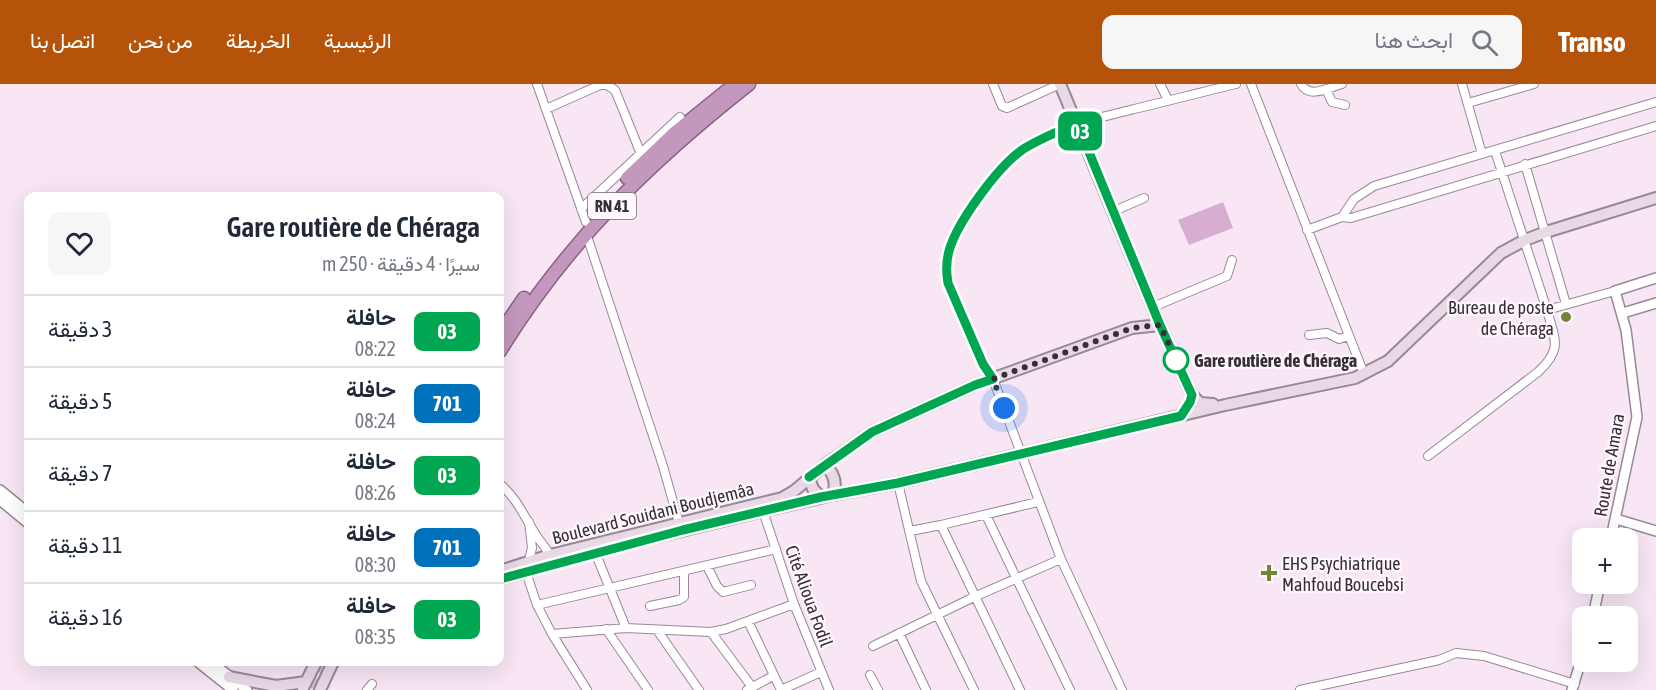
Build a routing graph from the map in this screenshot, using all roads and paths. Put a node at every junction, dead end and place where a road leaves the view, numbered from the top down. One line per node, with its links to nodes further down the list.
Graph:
1 (537, 84): 19 (street)
2 (735, 84): 33 (highway, RN 41)
3 (749, 84): 33 (highway, RN 41)
4 (993, 84): 5 (street)
5 (1060, 84): 21 (main road)
6 (1160, 84): 15 (street)
7 (1236, 84): 15 (street)
8 (1251, 84): 34 (street)
9 (1301, 84): 14 (street)
10 (1342, 84): 14 (street)
11 (1462, 84): 17 (street)
12 (1534, 84): 17 (street)
13 (610, 85): 19 (street); 24 (street)
14 (1326, 89): 18 (street)
15 (1168, 100): 21 (street)
16 (1656, 102): 23 (street)
17 (1468, 103): 25 (street)
18 (1344, 105)
19 (546, 110): 30 (street)
20 (680, 117): 24 (street)
21 (1077, 123): 31 (main road); 51 (street)
22 (1656, 126): 26 (street)
23 (1495, 151): 25 (street); 27 (street)
24 (641, 154): 30 (street)
25 (1482, 154): 32 (street)
26 (1525, 164): 27 (street); 35 (street)
27 (1501, 172): 32 (street); 36 (street)
28 (1144, 198): 31 (street)
29 (1656, 198): 35 (main road, Boulevard Souidani Boudjemâa)
30 (581, 209): 33 (street)
31 (1113, 211): 42 (main road)
32 (1342, 217): 34 (street)
33 (586, 228): 46 (highway, RN 41); 49 (highway, RN 41); 72 (street)
34 (1307, 230): 48 (street)
35 (1546, 232): 36 (main road, Boulevard Souidani Boudjemâa); 41 (street)
36 (1524, 240): 43 (street); 50 (main road, Boulevard Souidani Boudjemâa)
37 (1232, 260): 42 (street)
38 (1656, 278): 39 (street)
39 (1615, 291): 41 (street); 44 (street, Route de Amara)
40 (1656, 303): 44 (street)
41 (1566, 304): 43 (street)
42 (1153, 307): 45 (main road)
43 (1546, 310): 56 (street)
44 (1623, 313): 69 (street, Route de Amara)
45 (1160, 325): 51 (main road); 52 (main road)
46 (504, 327)
47 (1309, 335): 48 (street)
48 (1349, 336): 50 (street)
49 (504, 345)
50 (1364, 374): 53 (main road, Boulevard Souidani Boudjemâa)
51 (993, 379): 55 (street); 57 (main road)
52 (1192, 395): 53 (main road); 54 (main road)
53 (1225, 405): 54 (main road, Boulevard Souidani Boudjemâa)
54 (1181, 416): 55 (main road, Boulevard Souidani Boudjemâa)
55 (1021, 454): 59 (main road, Boulevard Souidani Boudjemâa); 65 (street)
56 (1428, 456)
57 (825, 465): 58 (main road); 62 (main road)
58 (809, 477): 63 (main road); 72 (main road, Boulevard Souidani Boudjemâa)
59 (898, 483): 62 (main road, Boulevard Souidani Boudjemâa); 75 (street)
60 (504, 488): 71 (street)
61 (0, 490): 66 (street)
62 (833, 495): 63 (main road, Boulevard Souidani Boudjemâa)
63 (821, 497): 67 (main road, Boulevard Souidani Boudjemâa)
64 (0, 500): 70 (street)
65 (1038, 502): 68 (street); 79 (street)
66 (24, 510)
67 (763, 511): 77 (street, Cité Alioua Fodil); 78 (main road, Boulevard Souidani Boudjemâa)
68 (986, 515): 73 (street); 86 (street)
69 (1616, 519): 74 (street, Route de Amara); 76 (street)
70 (24, 520)
71 (529, 522): 80 (street); 82 (street)
72 (679, 523): 80 (main road, Boulevard Souidani Boudjemâa)
73 (941, 525): 75 (street); 89 (street)
74 (1614, 528)
75 (910, 531): 93 (street)
76 (1656, 531)
77 (776, 549): 81 (street); 90 (street, Cité Alioua Fodil)
78 (595, 552): 80 (main road, Boulevard Souidani Boudjemâa); 88 (street)
79 (1060, 559): 86 (street); 126 (street)
80 (551, 560): 82 (main road, Boulevard Souidani Boudjemâa)
81 (707, 566): 84 (street); 87 (street)
82 (528, 567): 83 (main road, Boulevard Souidani Boudjemâa); 85 (main road, Boulevard Souidani Boudjemâa); 91 (street)
83 (504, 570)
84 (684, 571): 88 (street); 92 (street)
85 (504, 577)
86 (1015, 578): 89 (street); 125 (street)
87 (751, 585)
88 (609, 589): 91 (street); 95 (street)
89 (974, 597): 93 (street); 124 (street)
90 (794, 604): 94 (street); 106 (street, Cité Alioua Fodil)
91 (537, 605): 100 (street)
92 (650, 606)
93 (936, 614): 99 (street); 123 (street)
94 (748, 621): 98 (street); 109 (street)
95 (626, 628): 96 (street); 97 (street)
96 (606, 629): 100 (street); 118 (street)
97 (657, 630): 98 (street); 119 (street)
98 (711, 632): 113 (street)
99 (899, 633): 101 (street); 122 (street)
100 (552, 634): 117 (street)
101 (873, 646)
102 (203, 666): 114 (street)
103 (216, 666): 110 (street)
104 (314, 666): 111 (main road)
105 (331, 666): 116 (main road)
106 (821, 672): 109 (street); 120 (street, Cité Alioua Fodil)
107 (1578, 672): 112 (street)
108 (870, 675): 121 (street)
109 (773, 676): 113 (street)
110 (230, 677): 111 (main road); 115 (street)
111 (304, 686)
112 (1573, 687): 127 (street)
113 (749, 688)
114 (233, 690)
115 (247, 690)
116 (320, 690)
117 (587, 690)
118 (648, 690)
119 (699, 690)
120 (829, 690)
121 (878, 690)
122 (926, 690)
123 (974, 690)
124 (1020, 690)
125 (1070, 690)
126 (1122, 690)
127 (1300, 690)

